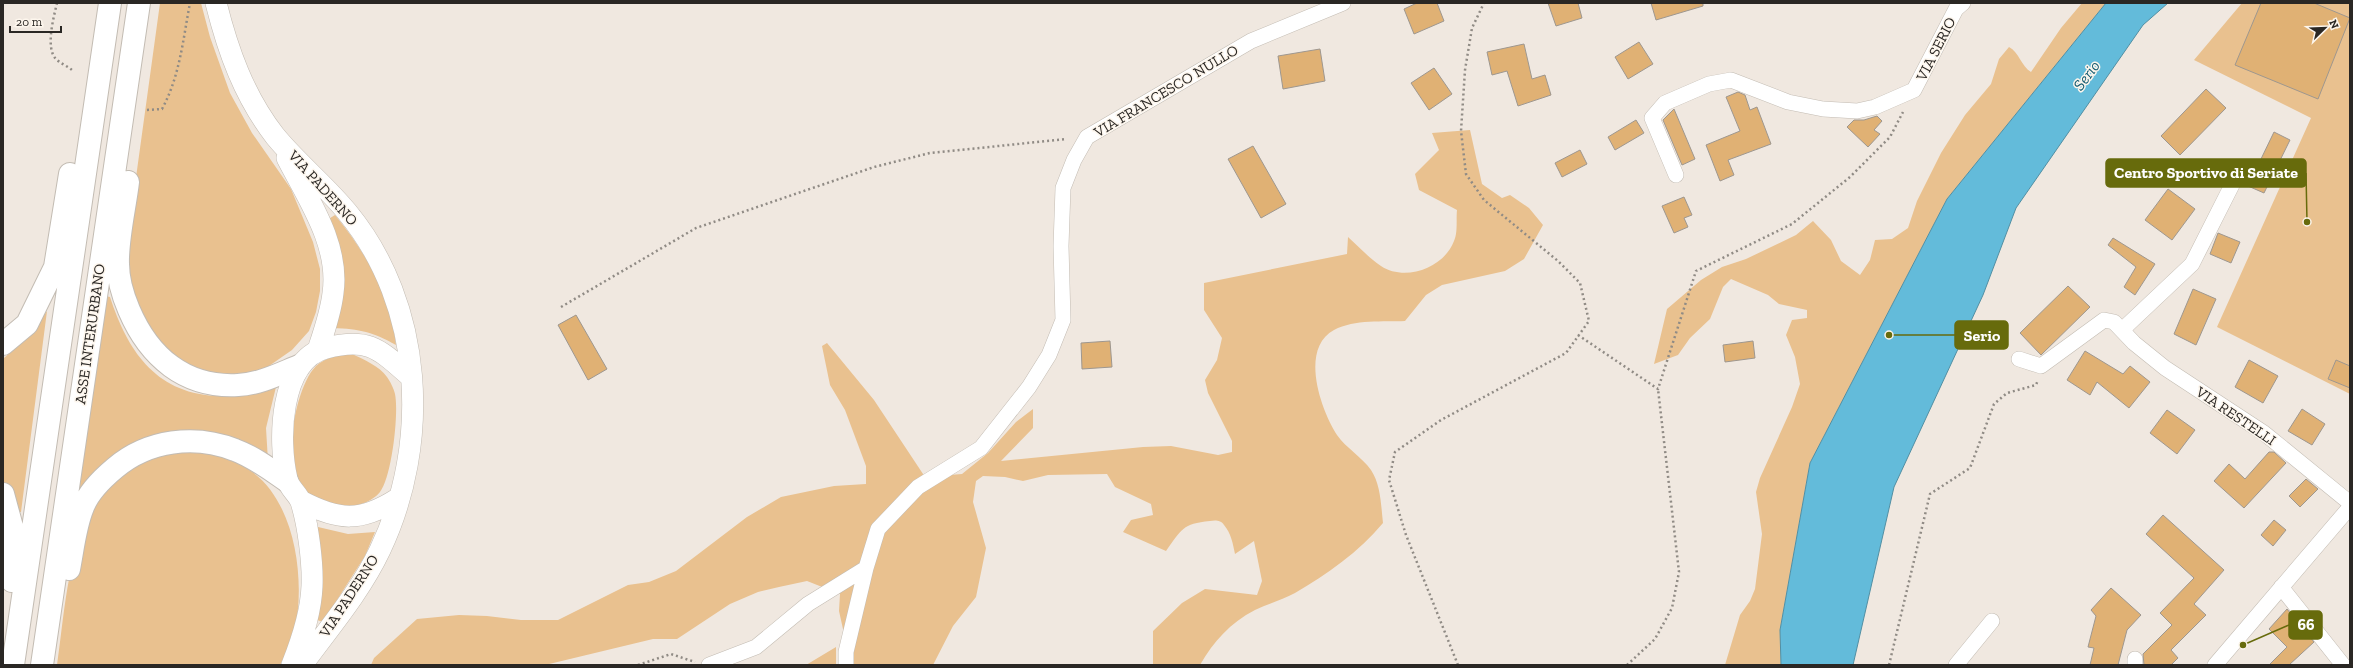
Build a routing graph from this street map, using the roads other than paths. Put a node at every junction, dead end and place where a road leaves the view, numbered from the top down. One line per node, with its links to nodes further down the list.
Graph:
1 (97, 3): 12 (highway)
2 (110, 3): 25 (highway, ASSE INTERURBANO)
3 (139, 3): 7 (highway, ASSE INTERURBANO)
4 (216, 3): 8 (street, VIA PADERNO)
5 (1343, 3): 23 (street, VIA FRANCESCO NULLO)
6 (1963, 3): 9 (street, VIA SERIO)
7 (132, 56): 15 (highway); 26 (highway, ASSE INTERURBANO)
8 (276, 136): 13 (street, VIA PADERNO); 16 (street, VIA PADERNO)
9 (1676, 175)
10 (2233, 183): 11 (street)
11 (2122, 330): 14 (street, VIA RESTELLI); 21 (street, VIA RESTELLI)
12 (3, 344)
13 (318, 350): 15 (street); 16 (street)
14 (2019, 359)
15 (298, 366): 17 (street, VIA PADERNO)
16 (411, 377): 19 (street, VIA PADERNO)
17 (287, 481): 20 (street, VIA PADERNO); 26 (highway)
18 (3, 494): 25 (highway)
19 (397, 500): 20 (street); 31 (street, VIA PADERNO)
20 (301, 501): 30 (street, VIA PADERNO)
21 (2350, 503)
22 (2350, 507): 24 (street)
23 (866, 568): 32 (street); 33 (street, VIA FRANCESCO NULLO)
24 (2281, 587): 35 (street); 36 (street)
25 (22, 606): 28 (highway, ASSE INTERURBANO)
26 (50, 606): 29 (highway, ASSE INTERURBANO)
27 (1992, 621): 34 (street)
28 (13, 665)
29 (42, 665)
30 (292, 665)
31 (302, 665)
32 (709, 665)
33 (846, 665)
34 (1956, 665)
35 (2215, 665)
36 (2343, 665)

